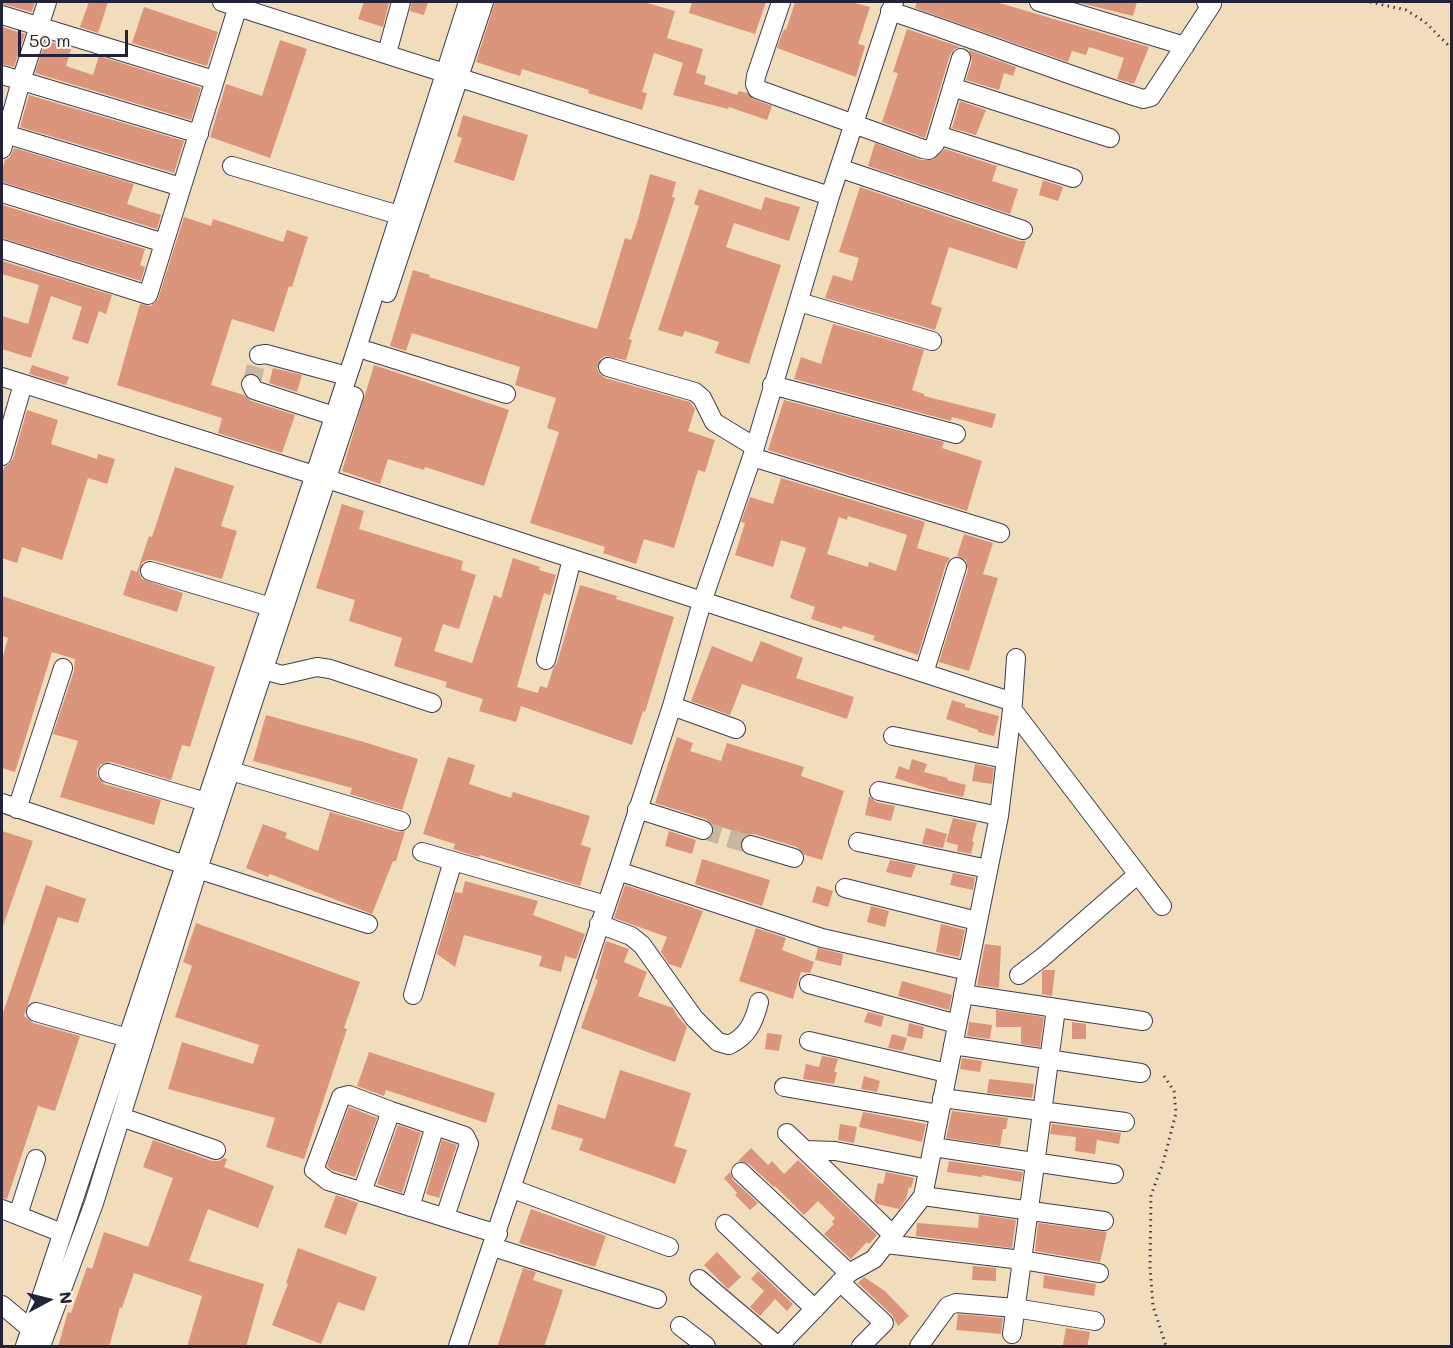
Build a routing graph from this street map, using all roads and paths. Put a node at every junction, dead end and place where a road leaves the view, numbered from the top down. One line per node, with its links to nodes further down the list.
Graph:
1 (47, 2): 12 (street)
2 (401, 2): 15 (street)
3 (468, 2): 17 (street)
4 (484, 2): 17 (street)
5 (780, 2): 22 (street)
6 (1039, 2): 13 (street)
7 (1211, 2): 13 (street)
8 (1370, 2): 14 (path)
9 (230, 4): 15 (street); 19 (street)
10 (892, 6): 13 (street); 22 (street)
11 (2, 15): 12 (street)
12 (40, 26): 19 (street); 20 (street)
13 (1185, 46)
14 (1452, 49)
15 (387, 53): 17 (street)
16 (961, 58): 21 (street)
17 (452, 74): 32 (street); 33 (street); 39 (street)
18 (2, 75): 20 (street)
19 (214, 80): 23 (street)
20 (21, 81): 23 (street); 26 (street)
21 (952, 87): 24 (street); 25 (street)
22 (854, 123): 24 (street); 28 (street)
23 (199, 134): 30 (street)
24 (938, 135): 29 (street)
25 (1110, 138)
26 (3, 139): 30 (street)
27 (232, 166): 33 (street)
28 (839, 168): 32 (street); 34 (street)
29 (1073, 178)
30 (181, 187): 35 (street)
31 (2, 193): 35 (street)
32 (830, 196): 37 (street)
33 (399, 215): 42 (street)
34 (1023, 230)
35 (164, 243): 36 (street)
36 (2, 249)
37 (799, 302): 38 (street); 45 (street)
38 (932, 341)
39 (368, 351): 46 (street); 52 (street)
40 (259, 355): 42 (street)
41 (608, 367): 50 (street)
42 (347, 376): 47 (street)
43 (13, 381): 48 (street); 51 (street); 52 (street)
44 (251, 384): 47 (street)
45 (772, 385): 49 (street); 50 (street)
46 (506, 394)
47 (334, 416): 52 (street)
48 (2, 423)
49 (956, 434)
50 (754, 452): 53 (street); 57 (street)
51 (2, 456)
52 (321, 477): 54 (street); 58 (street); 62 (street)
53 (1000, 533)
54 (572, 559): 57 (street); 60 (street)
55 (957, 567): 63 (street)
56 (150, 571): 58 (street)
57 (702, 602): 63 (street); 65 (street)
58 (271, 607): 73 (street)
59 (1016, 658): 66 (street)
60 (546, 660)
61 (63, 668): 74 (street)
62 (264, 670): 64 (street); 70 (street)
63 (924, 673): 66 (street)
64 (432, 703)
65 (672, 706): 67 (street); 75 (street)
66 (1013, 706): 69 (street); 87 (street)
67 (736, 729)
68 (893, 736): 69 (street)
69 (1005, 759): 76 (street)
70 (231, 771): 77 (street); 84 (street)
71 (108, 773): 73 (street)
72 (879, 791): 76 (street)
73 (206, 802): 84 (street)
74 (9, 806): 84 (street)
75 (637, 809): 78 (street); 86 (street)
76 (999, 816): 85 (street)
77 (401, 821)
78 (703, 830)
79 (858, 842): 85 (street)
80 (751, 845): 82 (street)
81 (422, 852): 83 (street)
82 (794, 858)
83 (453, 861): 89 (street); 99 (street)
84 (191, 867): 92 (street); 94 (street)
85 (988, 869): 91 (street)
86 (618, 871): 89 (street); 95 (street)
87 (1138, 874): 90 (street); 96 (street)
88 (845, 888): 91 (street)
89 (606, 905): 93 (street)
90 (1162, 906)
91 (978, 921): 95 (street)
92 (368, 924)
93 (599, 924): 100 (street); 128 (street)
94 (162, 960): 105 (street); 116 (street)
95 (968, 971): 98 (street)
96 (1019, 975)
97 (808, 984): 104 (street)
98 (963, 994): 101 (street); 104 (street)
99 (413, 995)
100 (759, 1002)
101 (1056, 1009): 103 (street); 108 (street)
102 (36, 1012): 105 (street)
103 (1143, 1021)
104 (957, 1024): 107 (street)
105 (128, 1038): 134 (street)
106 (809, 1041): 109 (street)
107 (953, 1045): 108 (street); 109 (street)
108 (1049, 1060): 110 (street); 115 (street)
109 (947, 1073): 113 (street)
110 (1141, 1073)
111 (1164, 1076): 161 (path)
112 (784, 1088): 113 (street)
113 (941, 1106): 115 (street); 120 (street)
114 (391, 1111): 118 (street); 129 (street); 129 (street)
115 (1042, 1111): 117 (street); 124 (street)
116 (121, 1117): 121 (street); 136 (street)
117 (1125, 1122)
118 (435, 1126): 131 (street); 135 (street)
119 (787, 1133): 122 (street)
120 (933, 1147): 124 (street); 125 (street)
121 (216, 1150)
122 (806, 1150): 125 (street); 140 (street)
123 (36, 1159): 133 (street)
124 (1035, 1162): 127 (street); 132 (street)
125 (928, 1169): 130 (street)
126 (741, 1172): 145 (street)
127 (1114, 1174)
128 (513, 1189): 141 (street); 142 (street)
129 (362, 1192): 131 (street)
130 (923, 1196): 132 (street); 140 (street)
131 (410, 1207): 135 (street)
132 (1029, 1210): 137 (street); 143 (street)
133 (10, 1212): 139 (street)
134 (69, 1212): 136 (street); 139 (street)
135 (445, 1217): 141 (street)
136 (88, 1219): 154 (street)
137 (1104, 1221)
138 (725, 1224): 150 (street)
139 (62, 1233): 154 (street)
140 (889, 1239): 143 (street); 145 (street)
141 (495, 1240): 147 (street); 156 (street)
142 (669, 1247)
143 (1022, 1260): 144 (street); 149 (street)
144 (1099, 1273)
145 (845, 1278): 150 (street); 159 (street)
146 (699, 1279): 158 (street)
147 (657, 1299)
148 (2, 1305): 154 (street)
149 (1016, 1308): 151 (street); 153 (street); 160 (street)
150 (815, 1309): 158 (street)
151 (1095, 1321)
152 (680, 1326): 157 (street)
153 (1012, 1334)
154 (42, 1340): 155 (street)
155 (25, 1347)
156 (458, 1347)
157 (706, 1347)
158 (778, 1347)
159 (861, 1347)
160 (919, 1347)
161 (1167, 1347)

